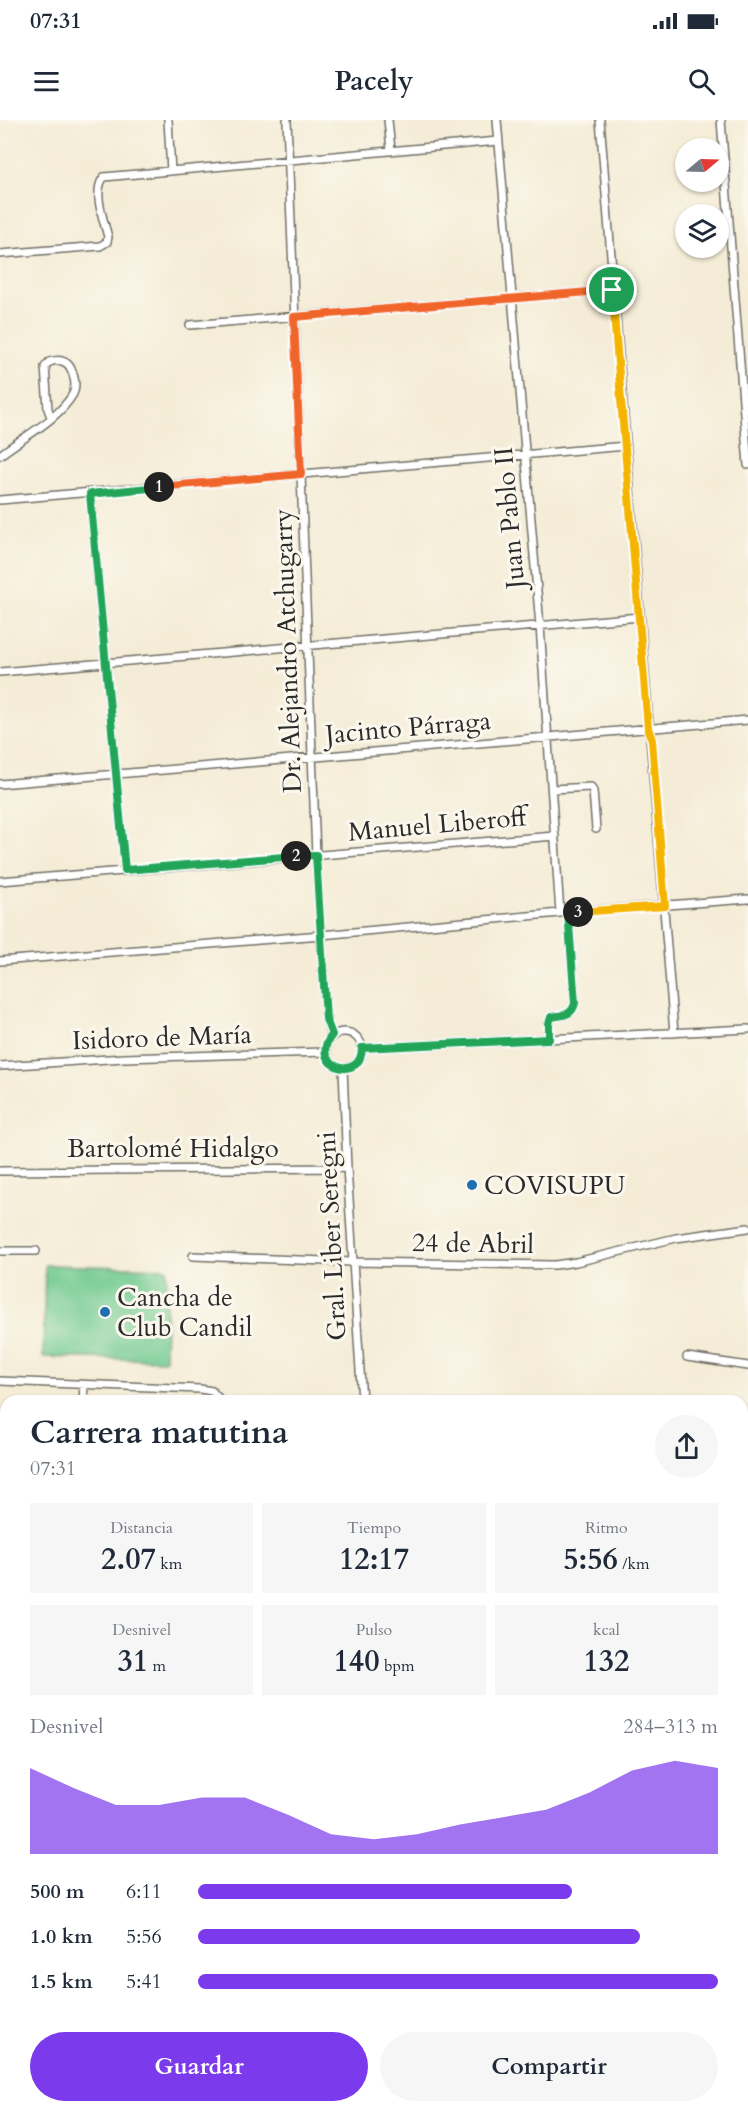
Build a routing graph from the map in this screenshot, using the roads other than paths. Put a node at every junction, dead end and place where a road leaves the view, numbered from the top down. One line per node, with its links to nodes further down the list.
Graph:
1 (168, 120): 10 (street)
2 (286, 120): 9 (street, Dr. Alejandro Atchugarry)
3 (388, 120): 8 (street)
4 (497, 120): 7 (street, Juan Pablo II)
5 (600, 120): 12 (street)
6 (721, 120): 20 (street)
7 (498, 141): 8 (street); 13 (street, Juan Pablo II)
8 (391, 150): 9 (street)
9 (288, 160): 10 (street); 14 (street, Dr. Alejandro Atchugarry)
10 (171, 171): 11 (street)
11 (0, 254)
12 (612, 290): 13 (street); 17 (street)
13 (512, 299): 14 (street); 19 (street, Juan Pablo II)
14 (294, 317): 15 (street); 21 (street, Dr. Alejandro Atchugarry)
15 (190, 325)
16 (51, 417): 16 (street); 18 (street)
17 (626, 446): 19 (street); 24 (street)
18 (0, 455)
19 (525, 456): 21 (street); 25 (street, Juan Pablo II)
20 (748, 465)
21 (301, 474): 22 (street); 26 (street, Dr. Alejandro Atchugarry)
22 (90, 494): 23 (street); 27 (street)
23 (0, 500)
24 (640, 617): 25 (street); 30 (street)
25 (540, 626): 26 (street); 31 (street, Juan Pablo II)
26 (308, 646): 27 (street); 32 (street, Dr. Alejandro Atchugarry)
27 (106, 664): 28 (street); 33 (street)
28 (0, 672)
29 (748, 720): 30 (street, Jacinto Párraga)
30 (648, 728): 31 (street, Jacinto Párraga); 42 (street)
31 (548, 736): 32 (street, Jacinto Párraga); 35 (street, Juan Pablo II)
32 (312, 757): 33 (street, Jacinto Párraga); 38 (street, Dr. Alejandro Atchugarry)
33 (117, 774): 34 (street, Jacinto Párraga); 39 (street)
34 (0, 784)
35 (552, 789): 36 (street); 37 (street, Juan Pablo II)
36 (596, 829)
37 (555, 836): 38 (street, Manuel Liberoff); 43 (street, Juan Pablo II)
38 (316, 855): 39 (street, Manuel Liberoff); 44 (street, Dr. Alejandro Atchugarry)
39 (125, 870): 40 (street, Manuel Liberoff)
40 (0, 881)
41 (748, 898): 42 (street)
42 (665, 906): 43 (street); 47 (street)
43 (564, 913): 44 (street); 49 (street, Juan Pablo II)
44 (321, 935): 45 (street); 48 (street, Dr. Alejandro Atchugarry)
45 (0, 961)
46 (748, 1029): 47 (street)
47 (674, 1033): 49 (street)
48 (332, 1035): 50 (street); 51 (street)
49 (549, 1039): 50 (street)
50 (362, 1048): 53 (street)
51 (325, 1052): 52 (street, Isidoro de María); 53 (street)
52 (0, 1066)
53 (343, 1068): 54 (street, Gral. Liber Seregni)
54 (346, 1168): 55 (street, Bartolomé Hidalgo); 60 (street, Gral. Liber Seregni)
55 (0, 1171)
56 (748, 1228): 60 (street, 24 de Abril)
57 (0, 1251): 58 (street)
58 (36, 1251)
59 (193, 1257): 60 (street, 24 de Abril)
60 (352, 1262): 67 (street, Gral. Liber Seregni)
61 (687, 1357): 62 (street)
62 (748, 1366)
63 (0, 1381): 64 (street)
64 (84, 1384): 65 (street); 66 (street)
65 (83, 1395)
66 (216, 1395)
67 (362, 1395)

